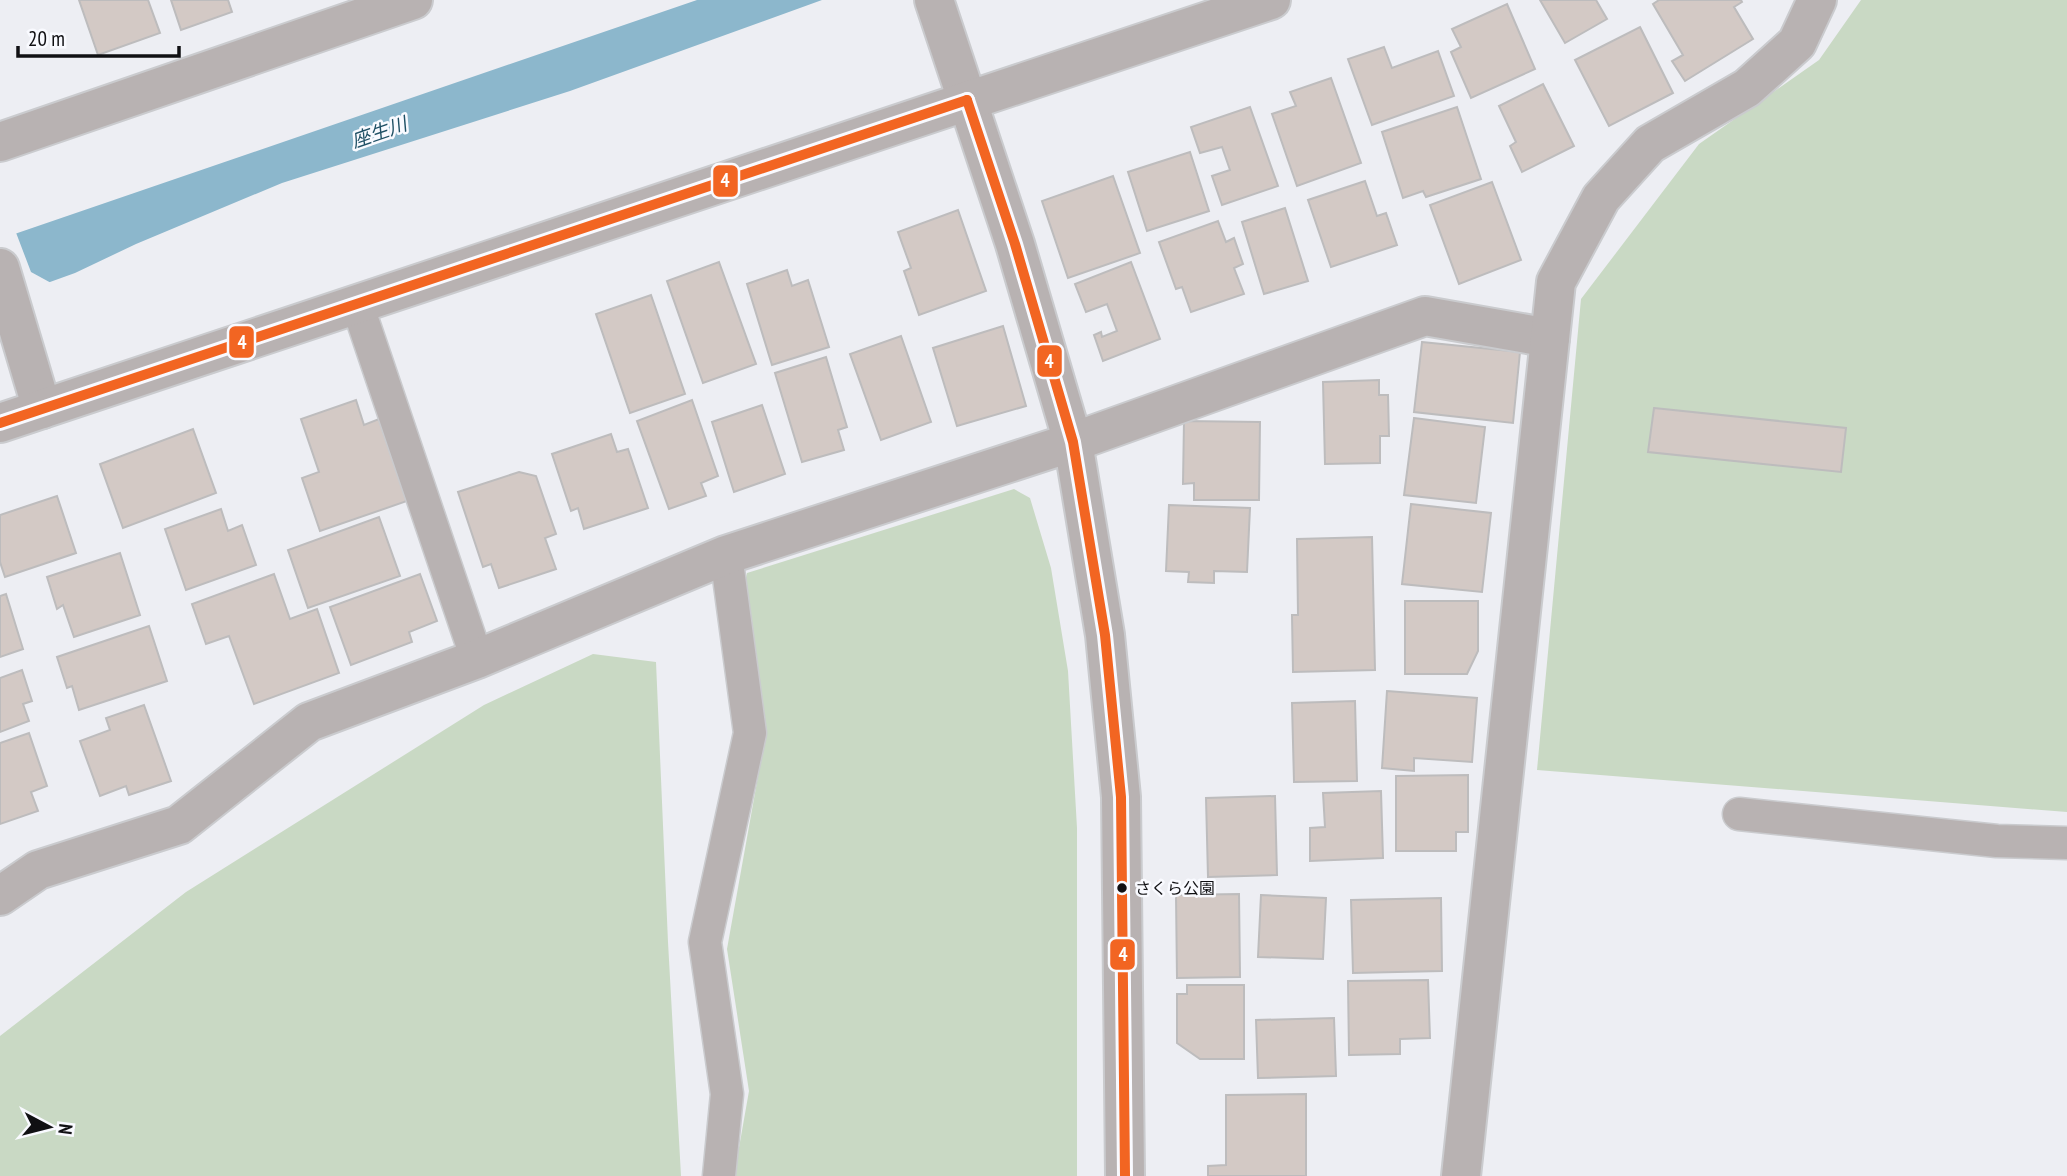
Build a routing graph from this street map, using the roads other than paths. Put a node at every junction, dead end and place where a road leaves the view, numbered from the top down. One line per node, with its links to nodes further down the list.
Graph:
1 (413, 0): 6 (street)
2 (934, 0): 5 (street)
3 (1271, 0): 5 (street)
4 (1816, 0): 9 (street)
5 (967, 100): 8 (street); 12 (street)
6 (0, 142)
7 (0, 268): 10 (street)
8 (357, 304): 10 (street); 14 (lane)
9 (1550, 338): 12 (street); 20 (street)
10 (42, 409): 11 (street)
11 (0, 423)
12 (1073, 442): 13 (street); 19 (street)
13 (726, 555): 14 (street); 18 (lane)
14 (477, 659): 17 (street)
15 (1740, 814): 16 (lane)
16 (2067, 843)
17 (0, 896)
18 (719, 1176)
19 (1125, 1176)
20 (1461, 1176)

